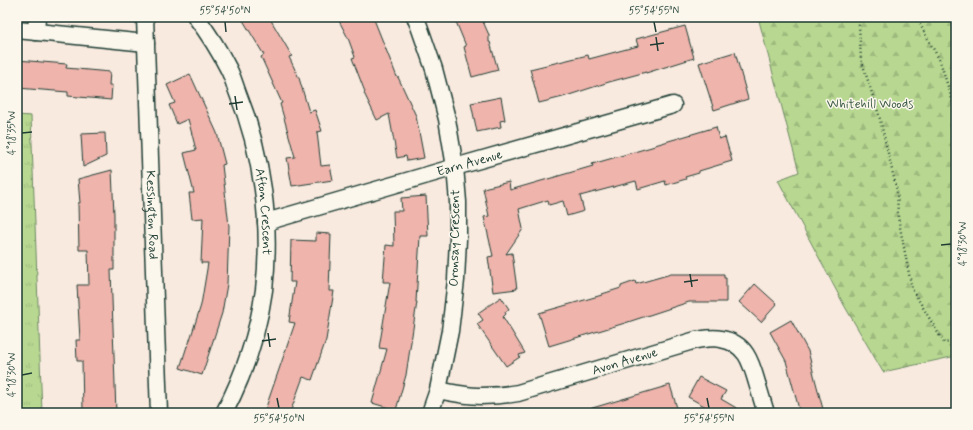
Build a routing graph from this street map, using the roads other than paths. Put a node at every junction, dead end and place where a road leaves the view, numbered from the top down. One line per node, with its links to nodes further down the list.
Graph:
1 (145, 17): 6 (street, Kessington Road)
2 (196, 17): 9 (street, Afton Crescent)
3 (415, 17): 8 (street, Oronsay Crescent)
4 (36, 24): 5 (street); 6 (street)
5 (17, 30)
6 (146, 42): 11 (street, Kessington Road)
7 (673, 105): 8 (street, Earn Avenue)
8 (455, 167): 9 (street, Earn Avenue); 10 (street, Oronsay Crescent)
9 (266, 222): 12 (street, Afton Crescent)
10 (438, 390): 13 (street, Oronsay Crescent); 14 (street, Avon Avenue)
11 (159, 413)
12 (224, 413)
13 (430, 413)
14 (766, 413)

